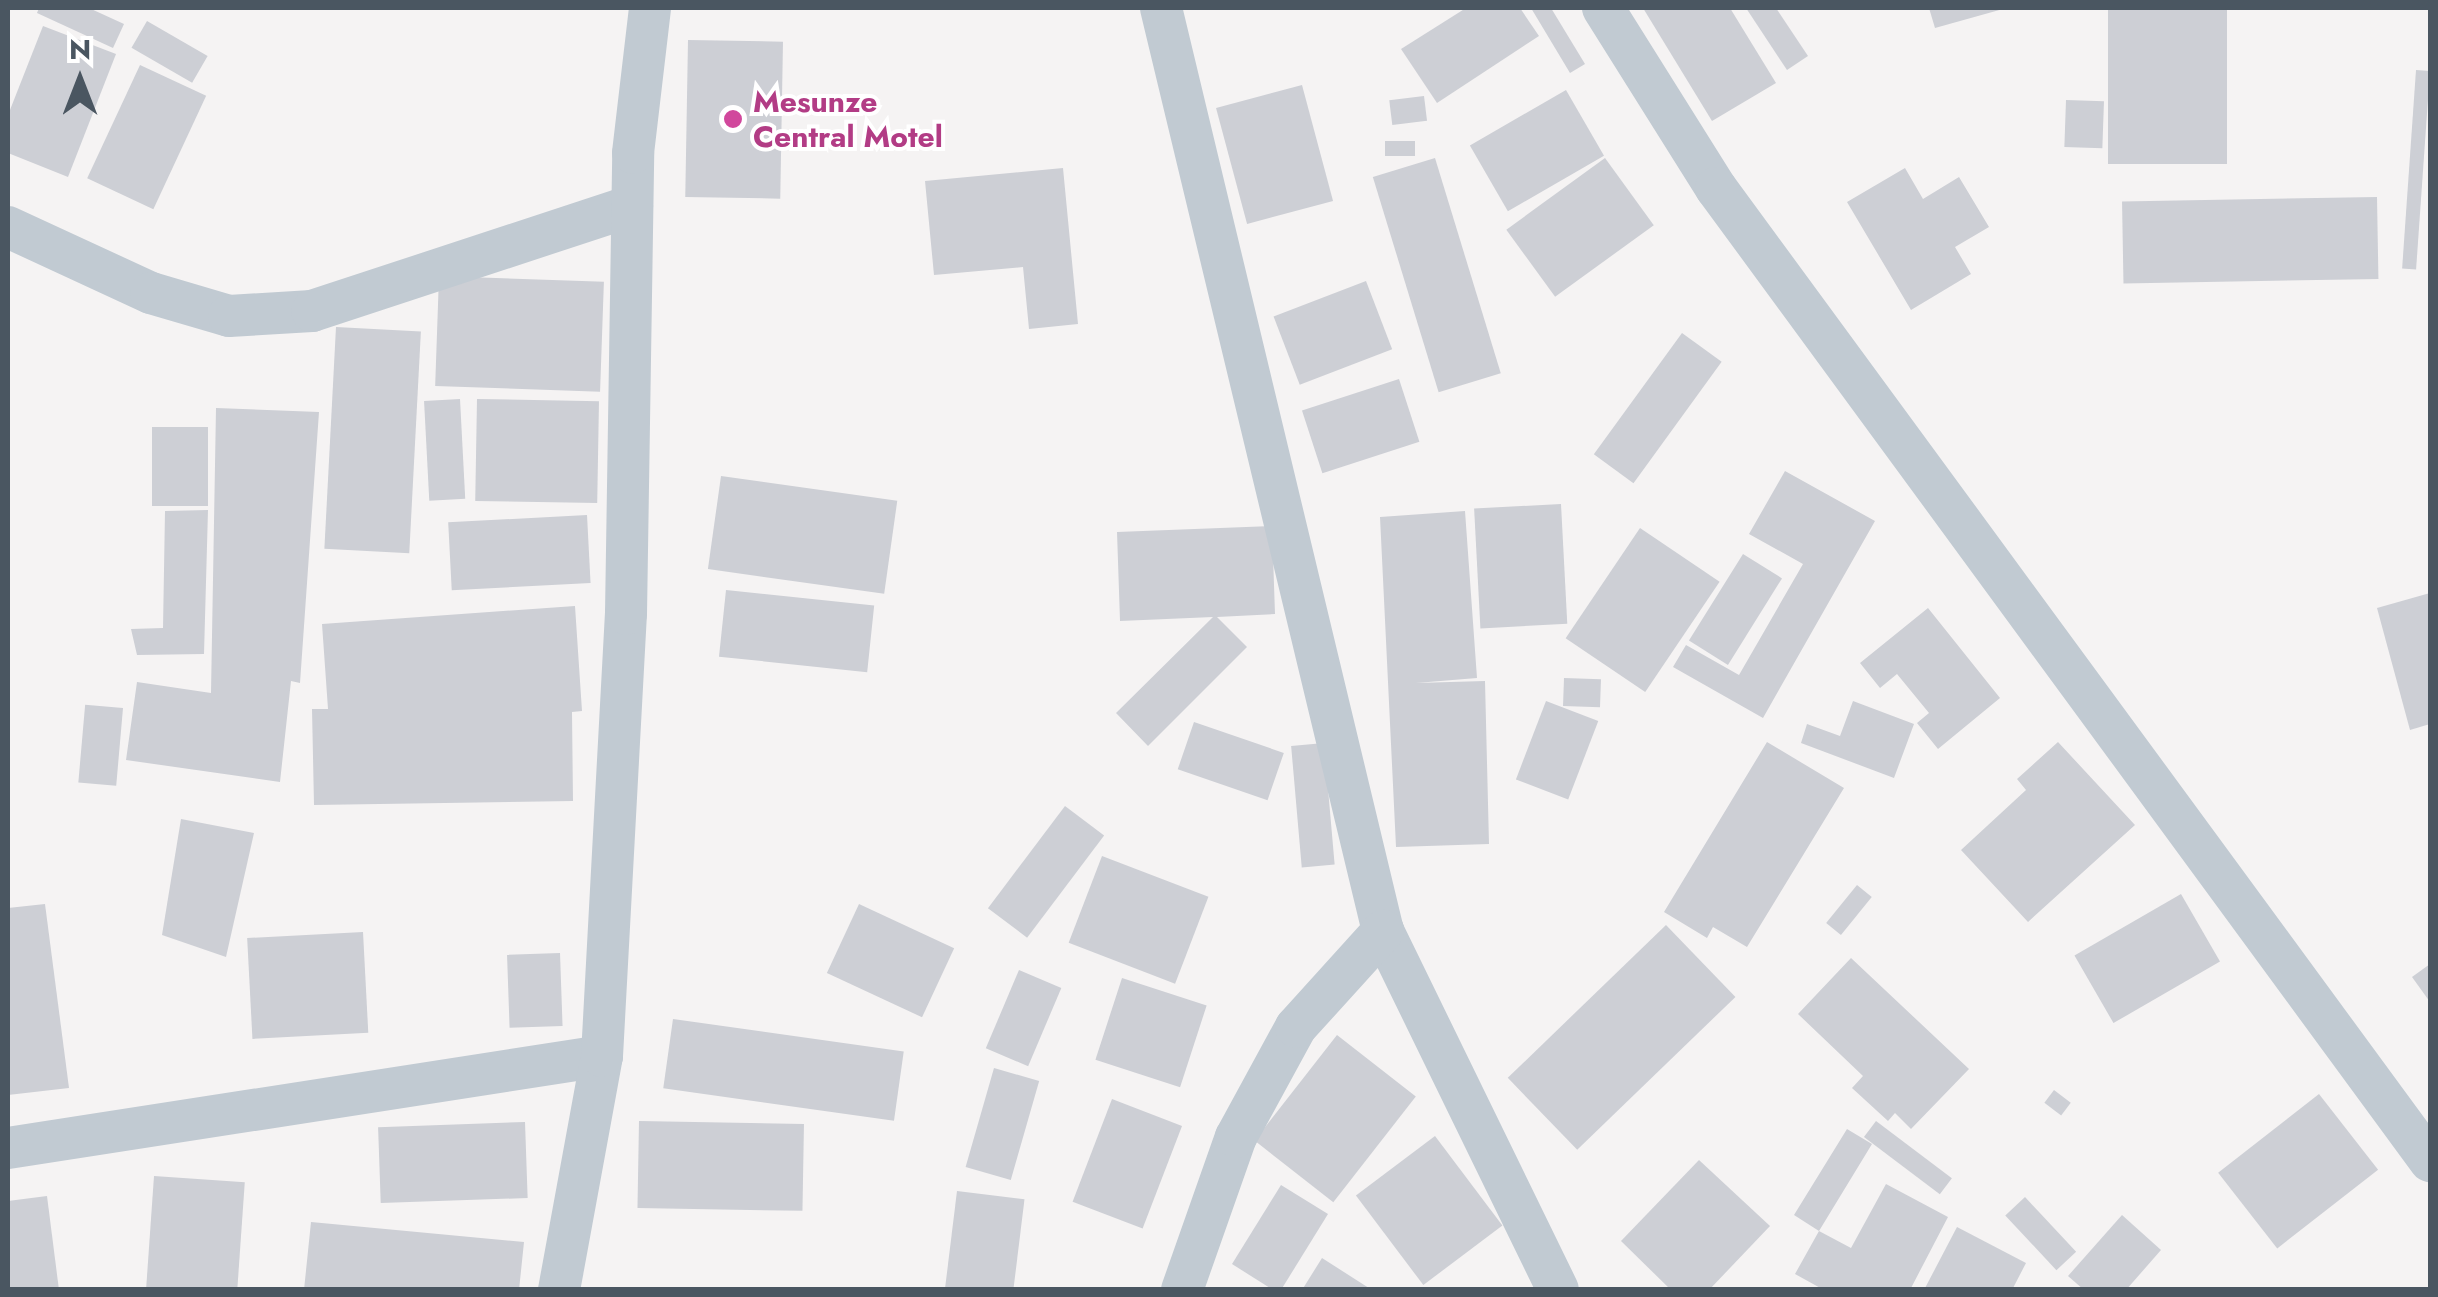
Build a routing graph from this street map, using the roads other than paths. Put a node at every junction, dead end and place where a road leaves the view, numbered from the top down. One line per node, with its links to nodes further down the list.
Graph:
1 (650, 8): 4 (street)
2 (1161, 8): 6 (street)
3 (1603, 8): 9 (street)
4 (632, 206): 5 (street); 7 (street)
5 (8, 227)
6 (1383, 930): 11 (street); 12 (street)
7 (602, 1056): 8 (street); 10 (street)
8 (8, 1148)
9 (2430, 1161)
10 (559, 1290)
11 (1182, 1290)
12 (1558, 1290)

